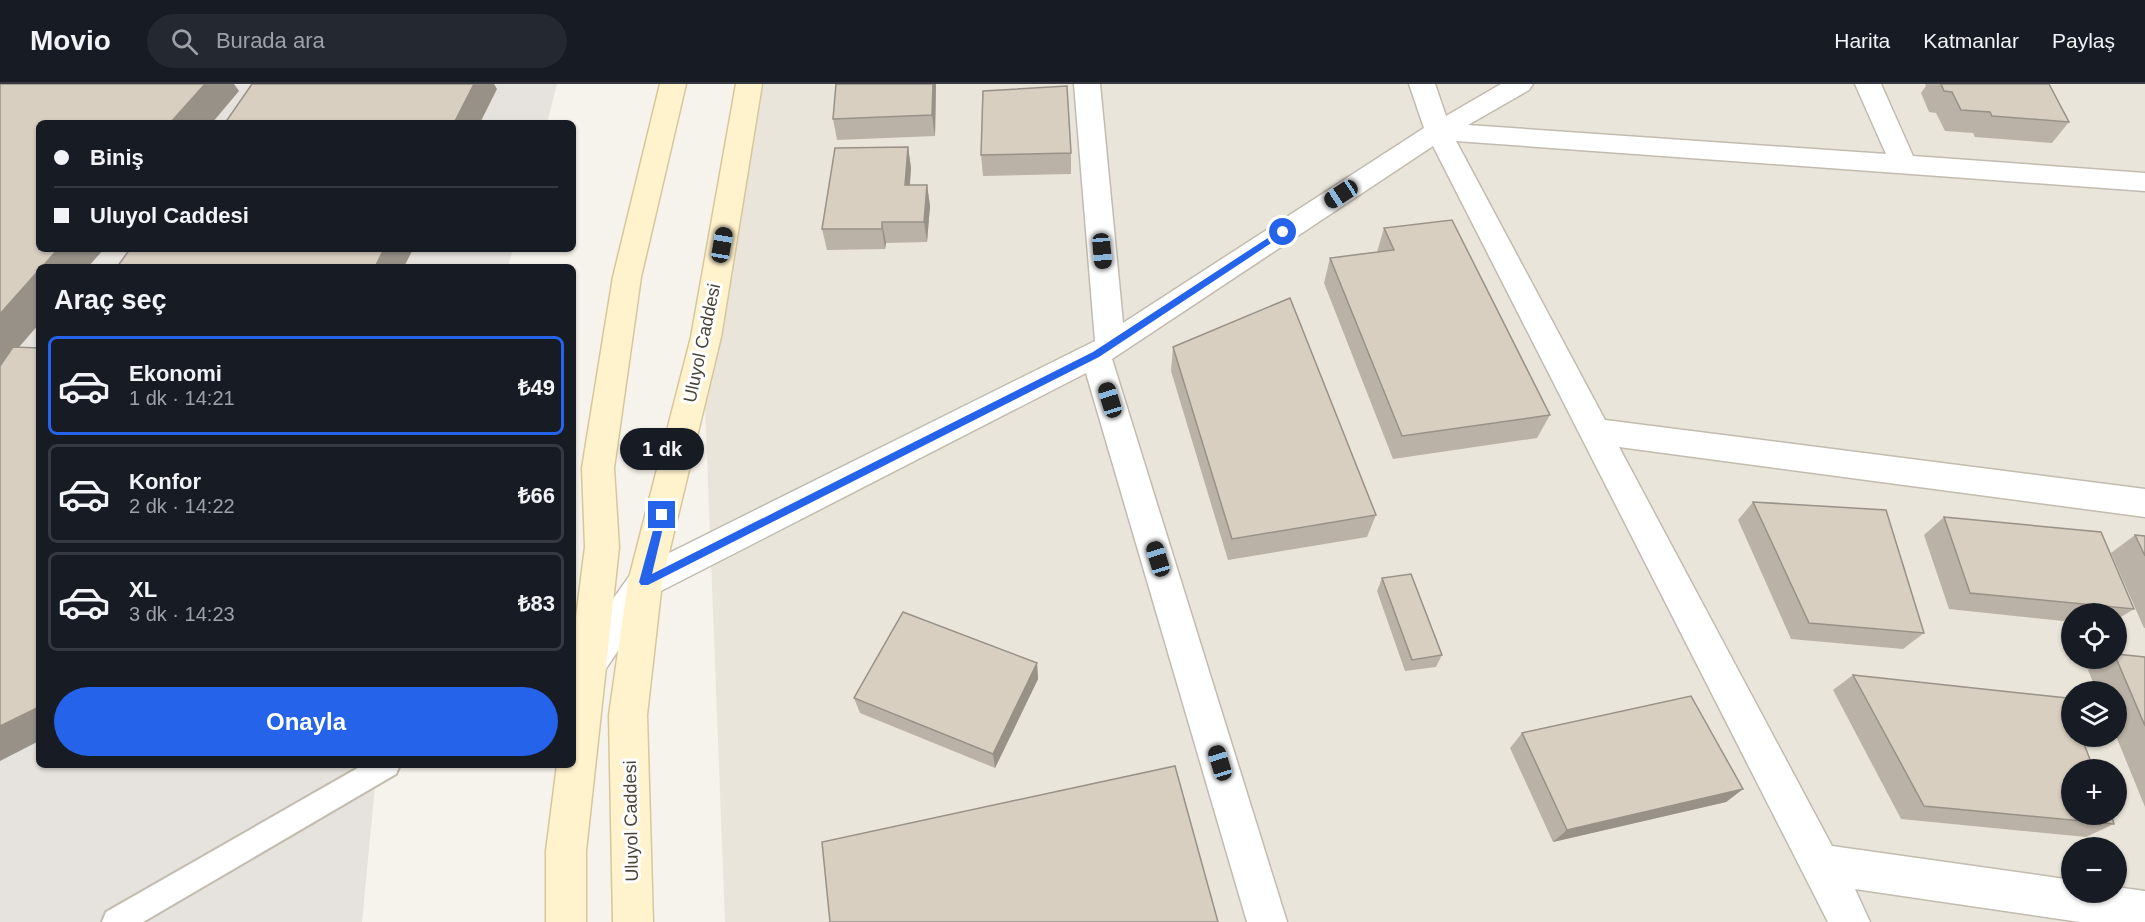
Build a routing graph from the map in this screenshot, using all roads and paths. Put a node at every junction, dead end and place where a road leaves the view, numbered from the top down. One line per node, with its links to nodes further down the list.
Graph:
1 (673, 84): 14 (main road)
2 (749, 84): 13 (main road, Uluyol Caddesi)
3 (1087, 84): 10 (street)
4 (1422, 84): 7 (street)
5 (1520, 84): 7 (street)
6 (1868, 84): 8 (street)
7 (1438, 131): 8 (street); 10 (street); 11 (street)
8 (1904, 165): 9 (street)
9 (2145, 182)
10 (1103, 350): 13 (street); 23 (street)
11 (1593, 431): 12 (street); 18 (street)
12 (2145, 503)
13 (645, 582): 14 (street); 22 (main road, Uluyol Caddesi)
14 (580, 667): 15 (main road)
15 (576, 720)
16 (382, 768): 20 (lane)
17 (572, 768): 21 (main road)
18 (1818, 864): 19 (street); 24 (street)
19 (2145, 911)
20 (116, 922)
21 (566, 922)
22 (633, 922)
23 (1267, 922)
24 (1850, 922)

